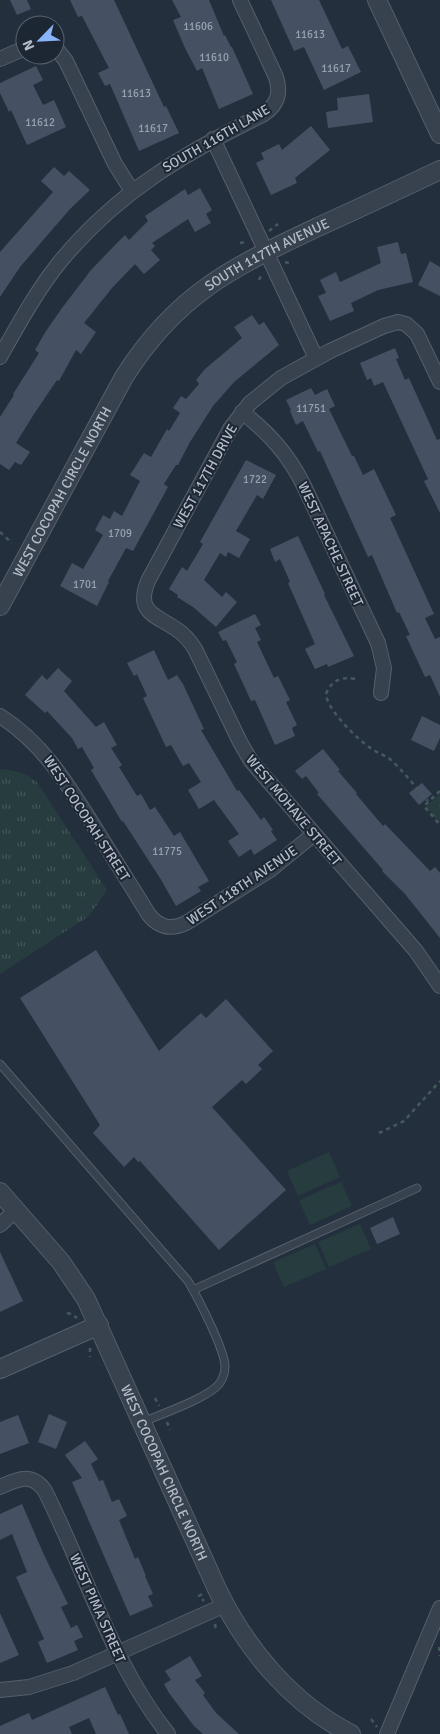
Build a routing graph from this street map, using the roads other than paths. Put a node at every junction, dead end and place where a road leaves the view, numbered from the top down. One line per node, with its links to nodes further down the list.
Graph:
1 (240, 0): 7 (street, SOUTH 116TH LANE)
2 (377, 0): 6 (street)
3 (15, 52): 4 (street)
4 (0, 59)
5 (65, 60): 9 (street)
6 (440, 134)
7 (214, 138): 9 (street, SOUTH 116TH LANE); 10 (street)
8 (440, 170): 10 (street, SOUTH 117TH AVENUE)
9 (132, 191): 11 (street, SOUTH 116TH LANE)
10 (267, 251): 12 (street); 13 (street, SOUTH 117TH AVENUE)
11 (0, 357)
12 (316, 358): 14 (street, WEST 117TH DRIVE); 15 (street, WEST 117TH DRIVE)
13 (124, 377): 17 (street, WEST COCOPAH CIRCLE NORTH)
14 (440, 382)
15 (242, 412): 16 (street, WEST 117TH DRIVE); 18 (street, WEST APACHE STREET)
16 (145, 604): 20 (street, WEST MOHAVE STREET)
17 (0, 606)
18 (381, 693)
19 (0, 716): 21 (street, WEST COCOPAH STREET)
20 (314, 834): 21 (street, WEST 118TH AVENUE); 22 (street, WEST MOHAVE STREET)
21 (166, 927)
22 (440, 986)
23 (0, 1064): 28 (lane)
24 (417, 1188): 28 (lane)
25 (0, 1192): 26 (street, WEST COCOPAH CIRCLE NORTH)
26 (16, 1210): 27 (street); 29 (street, WEST COCOPAH CIRCLE NORTH)
27 (0, 1225)
28 (193, 1290): 31 (lane)
29 (99, 1324): 30 (street); 31 (street, WEST COCOPAH CIRCLE NORTH)
30 (0, 1369)
31 (143, 1422): 33 (street, WEST COCOPAH CIRCLE NORTH)
32 (0, 1487): 36 (street, WEST PIMA STREET)
33 (225, 1605): 36 (street); 39 (street, WEST COCOPAH CIRCLE NORTH)
34 (440, 1608): 35 (street)
35 (435, 1636): 40 (street)
36 (118, 1653): 37 (street); 38 (street, WEST PIMA STREET)
37 (0, 1690)
38 (168, 1734)
39 (351, 1734)
40 (387, 1734)

